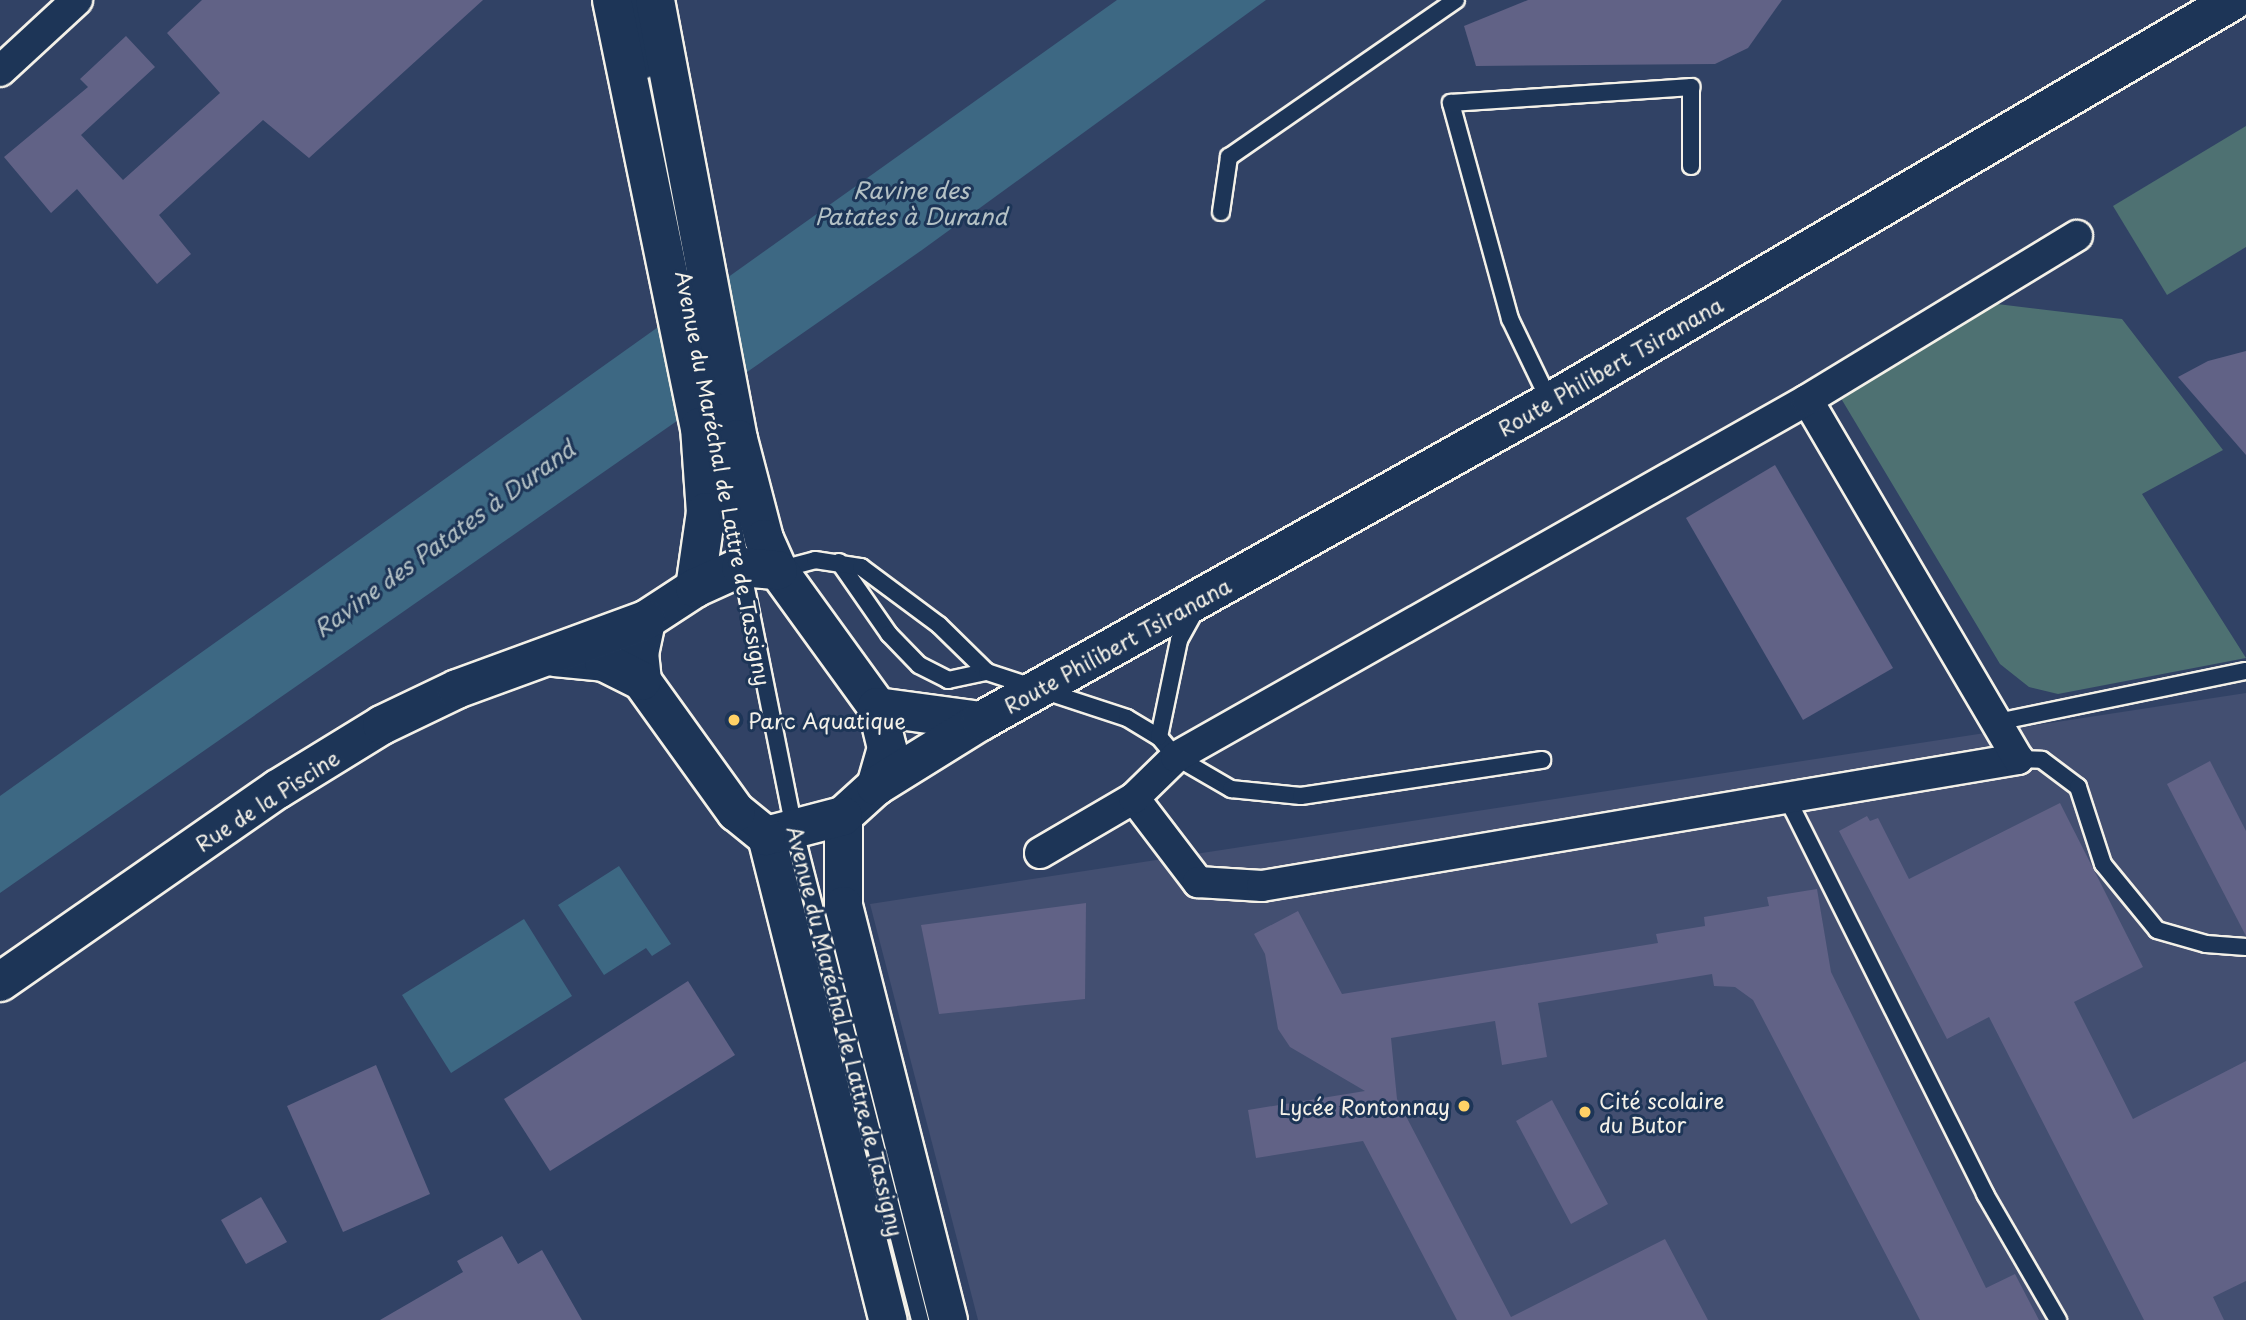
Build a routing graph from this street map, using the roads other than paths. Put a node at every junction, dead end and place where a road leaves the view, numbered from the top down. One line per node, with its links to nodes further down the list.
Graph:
1 (76, 0): 7 (street)
2 (612, 0): 11 (main road, Avenue du Maréchal de Lattre de Tassigny)
3 (633, 0): 11 (lane, Avenue du Maréchal de Lattre de Tassigny)
4 (655, 0): 11 (main road, Avenue du Maréchal de Lattre de Tassigny)
5 (1456, 0): 9 (lane)
6 (2234, 0): 13 (main road, Route Philibert Tsiranana)
7 (0, 71)
8 (1691, 166): 13 (lane)
9 (1221, 212)
10 (2077, 236): 12 (street)
11 (690, 291): 14 (main road, Avenue du Maréchal de Lattre de Tassigny)
12 (1807, 400): 28 (street); 29 (street)
13 (1550, 402): 19 (main road, Route Philibert Tsiranana)
14 (714, 414): 16 (lane, Avenue du Maréchal de Lattre de Tassigny); 17 (main road, Avenue du Maréchal de Lattre de Tassigny); 18 (main road, Avenue du Maréchal de Lattre de Tassigny)
15 (839, 562): 17 (lane); 23 (lane); 23 (lane)
16 (741, 567): 17 (main road); 18 (main road, Rue de la Piscine); 36 (lane, Avenue du Maréchal de Lattre de Tassigny)
17 (778, 570): 26 (main road, Avenue du Maréchal de Lattre de Tassigny)
18 (695, 587): 20 (main road, Rue de la Piscine)
19 (1200, 601): 25 (main road, Route Philibert Tsiranana); 29 (lane)
20 (646, 620): 21 (main road, Rue de la Piscine); 24 (main road)
21 (555, 657): 24 (main road, Rue de la Piscine); 39 (main road, Rue de la Piscine)
22 (2246, 671): 28 (lane)
23 (987, 672): 25 (lane)
24 (642, 681): 36 (main road)
25 (1039, 689): 27 (main road, Route Philibert Tsiranana); 29 (lane)
26 (877, 706): 27 (main road, Route Philibert Tsiranana); 32 (main road)
27 (981, 721): 32 (main road, Route Philibert Tsiranana)
28 (1997, 722): 30 (street)
29 (1167, 747): 31 (lane); 33 (street)
30 (2018, 759): 34 (street); 38 (lane)
31 (1542, 760)
32 (876, 786): 35 (main road, Route Philibert Tsiranana)
33 (1134, 797): 34 (street); 37 (street)
34 (1787, 798): 43 (lane)
35 (843, 816): 36 (main road); 42 (street, Avenue du Maréchal de Lattre de Tassigny)
36 (781, 834): 40 (street, Avenue du Maréchal de Lattre de Tassigny); 41 (lane, Avenue du Maréchal de Lattre de Tassigny)
37 (1040, 853)
38 (2246, 947)
39 (0, 982)
40 (888, 1320)
41 (919, 1320)
42 (948, 1320)
43 (2058, 1320)

